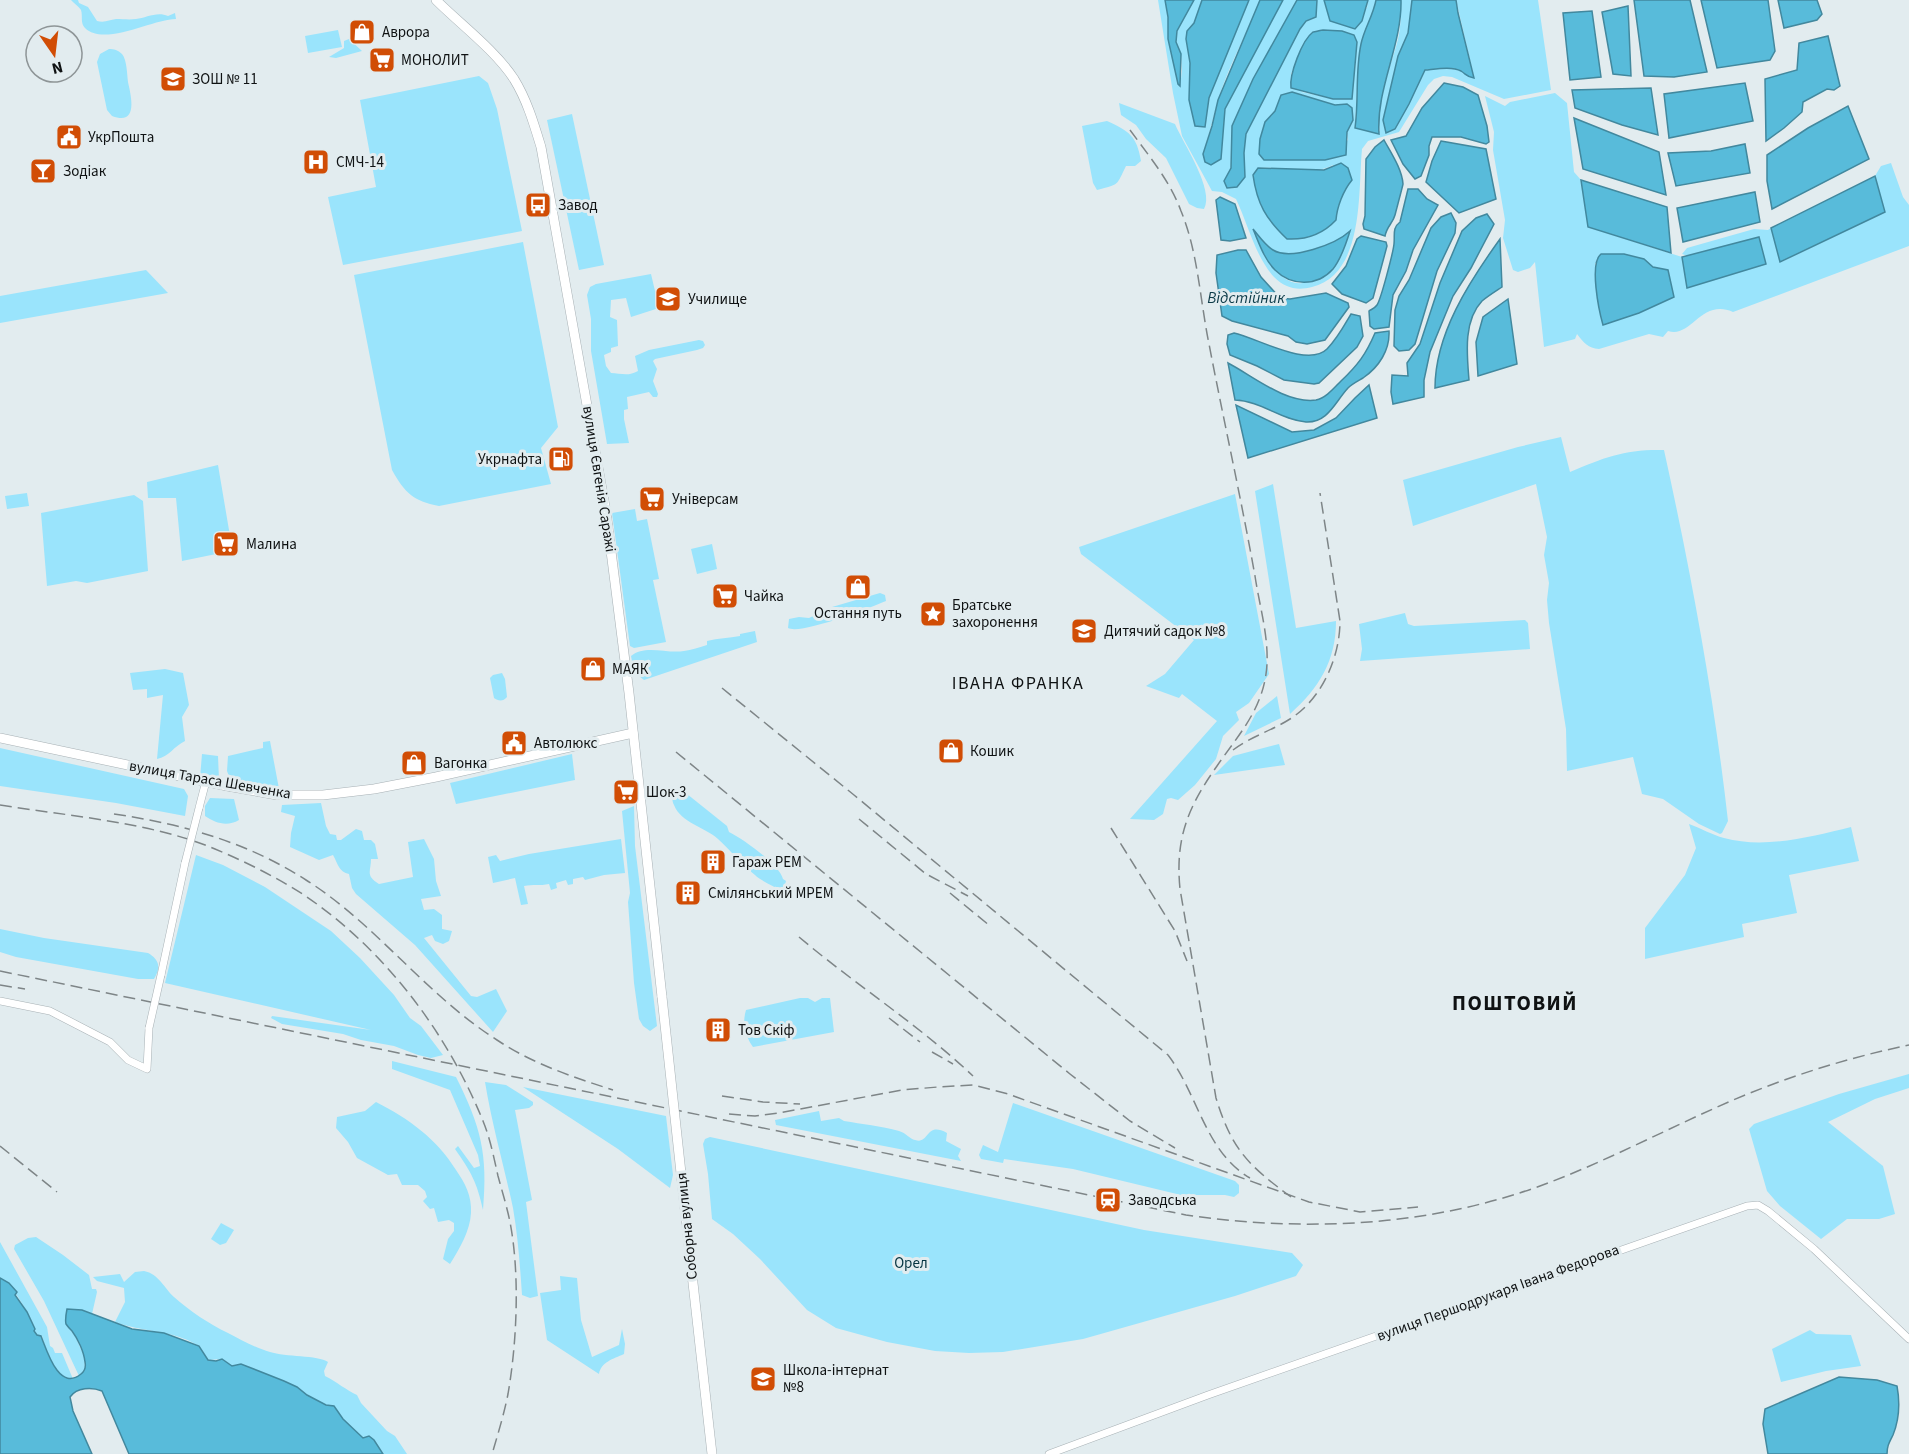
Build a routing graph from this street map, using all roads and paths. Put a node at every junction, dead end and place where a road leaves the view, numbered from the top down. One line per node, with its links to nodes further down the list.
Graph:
1 (436, 0): 2 (main road, вулиця Євгенія Саражі)
2 (633, 733): 4 (main road, вулиця Тараса Шевченка); 5 (main road, вулиця Євгенія Саражі)
3 (0, 738): 4 (main road, вулиця Тараса Шевченка)
4 (206, 781): 6 (street, bridge)
5 (662, 997): 8 (main road, Соборна вулиця, bridge)
6 (0, 1001)
7 (1909, 1339): 9 (street, вулиця Першодрукаря Івана Федорова)
8 (712, 1454)
9 (1048, 1454)

